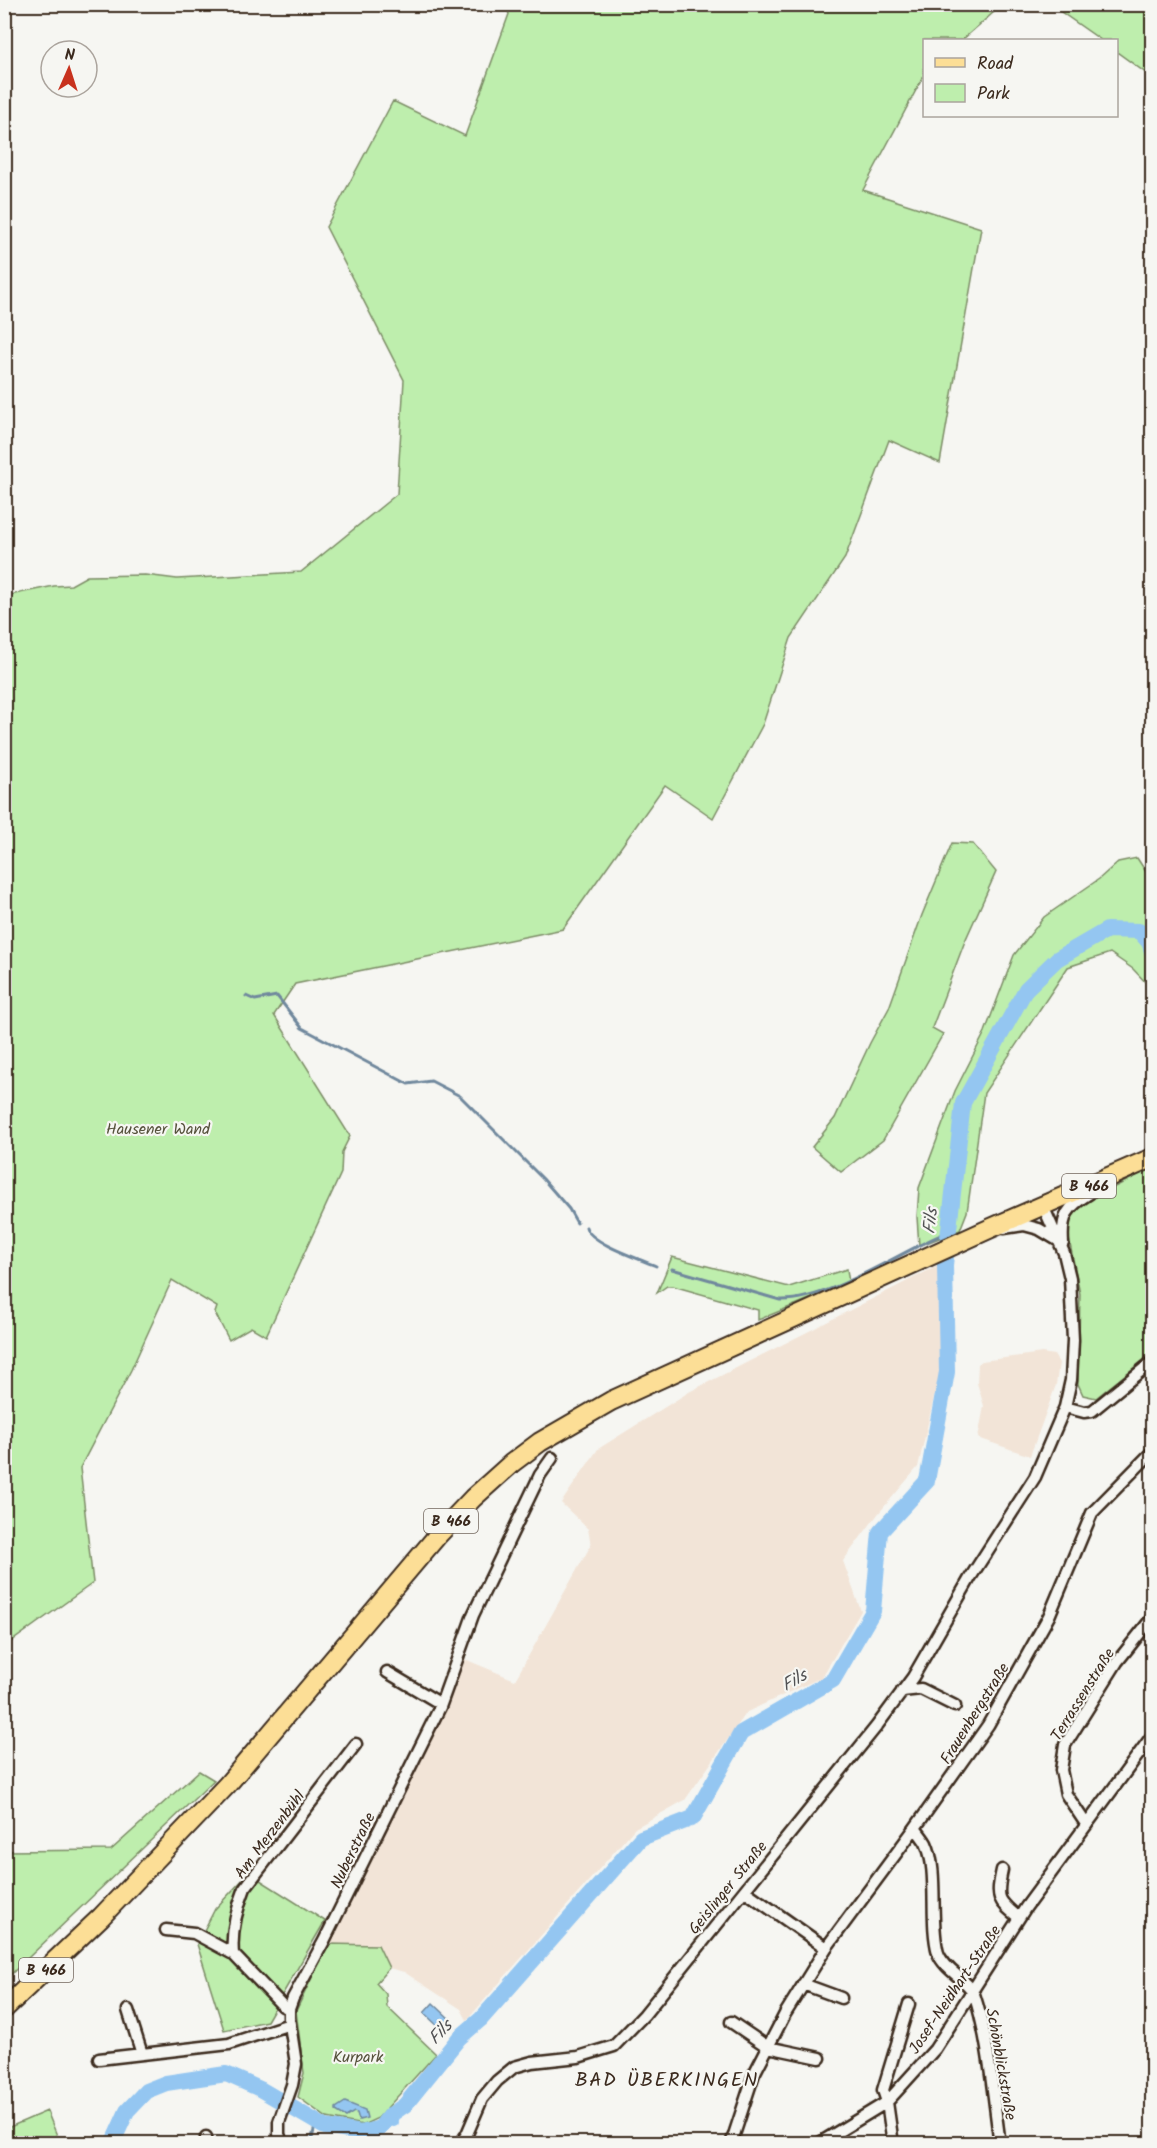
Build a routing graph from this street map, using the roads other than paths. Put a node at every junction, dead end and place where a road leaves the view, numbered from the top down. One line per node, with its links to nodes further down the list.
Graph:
1 (1152, 1158): 2 (main road, B 466)
2 (1135, 1166): 3 (main road, B 466); 6 (street, Geislinger Straße)
3 (1043, 1206): 4 (main road, B 466); 5 (street, Geislinger Straße)
4 (989, 1229): 5 (street); 30 (main road, B 466)
5 (1059, 1241): 6 (street, Geislinger Straße)
6 (1064, 1253): 8 (street, Geislinger Straße)
7 (1152, 1362): 8 (street)
8 (1065, 1407): 13 (street, Geislinger Straße)
9 (1152, 1452): 19 (street, Frauenbergstraße)
10 (552, 1458): 14 (street, Nuberstraße)
11 (1152, 1618): 18 (street, Terrassenstraße)
12 (387, 1672): 14 (street)
13 (902, 1691): 15 (street); 21 (street, Geislinger Straße)
14 (441, 1704): 31 (street, Nuberstraße)
15 (955, 1706)
16 (1152, 1736): 18 (street, Josef-Neidhart-Straße)
17 (356, 1744): 25 (street, Am Merzenbühl)
18 (1086, 1824): 22 (street, Josef-Neidhart-Straße)
19 (915, 1828): 24 (street, Frauenbergstraße); 27 (street, Schönblickstraße)
20 (1002, 1870): 22 (street, Josef-Neidhart-Straße)
21 (745, 1891): 24 (street); 41 (street, Geislinger Straße)
22 (1019, 1918): 27 (street, Josef-Neidhart-Straße)
23 (166, 1930): 25 (street)
24 (826, 1948): 26 (street, Frauenbergstraße)
25 (233, 1954): 31 (street)
26 (804, 1984): 28 (street); 35 (street, Frauenbergstraße)
27 (973, 1991): 39 (street, Josef-Neidhart-Straße); 45 (street, Schönblickstraße)
28 (841, 1998)
29 (909, 2004): 39 (street, Josef-Neidhart-Straße)
30 (4, 2009)
31 (289, 2009): 34 (street)
32 (128, 2010): 36 (street)
33 (731, 2022): 35 (street)
34 (290, 2024): 36 (street); 40 (street)
35 (768, 2047): 37 (street); 42 (street, Frauenbergstraße)
36 (142, 2054): 38 (street)
37 (820, 2058)
38 (99, 2059)
39 (887, 2102): 43 (street, Josef-Neidhart-Straße); 44 (street)
40 (282, 2144)
41 (460, 2144)
42 (731, 2144)
43 (818, 2144)
44 (893, 2144)
45 (1000, 2144)

